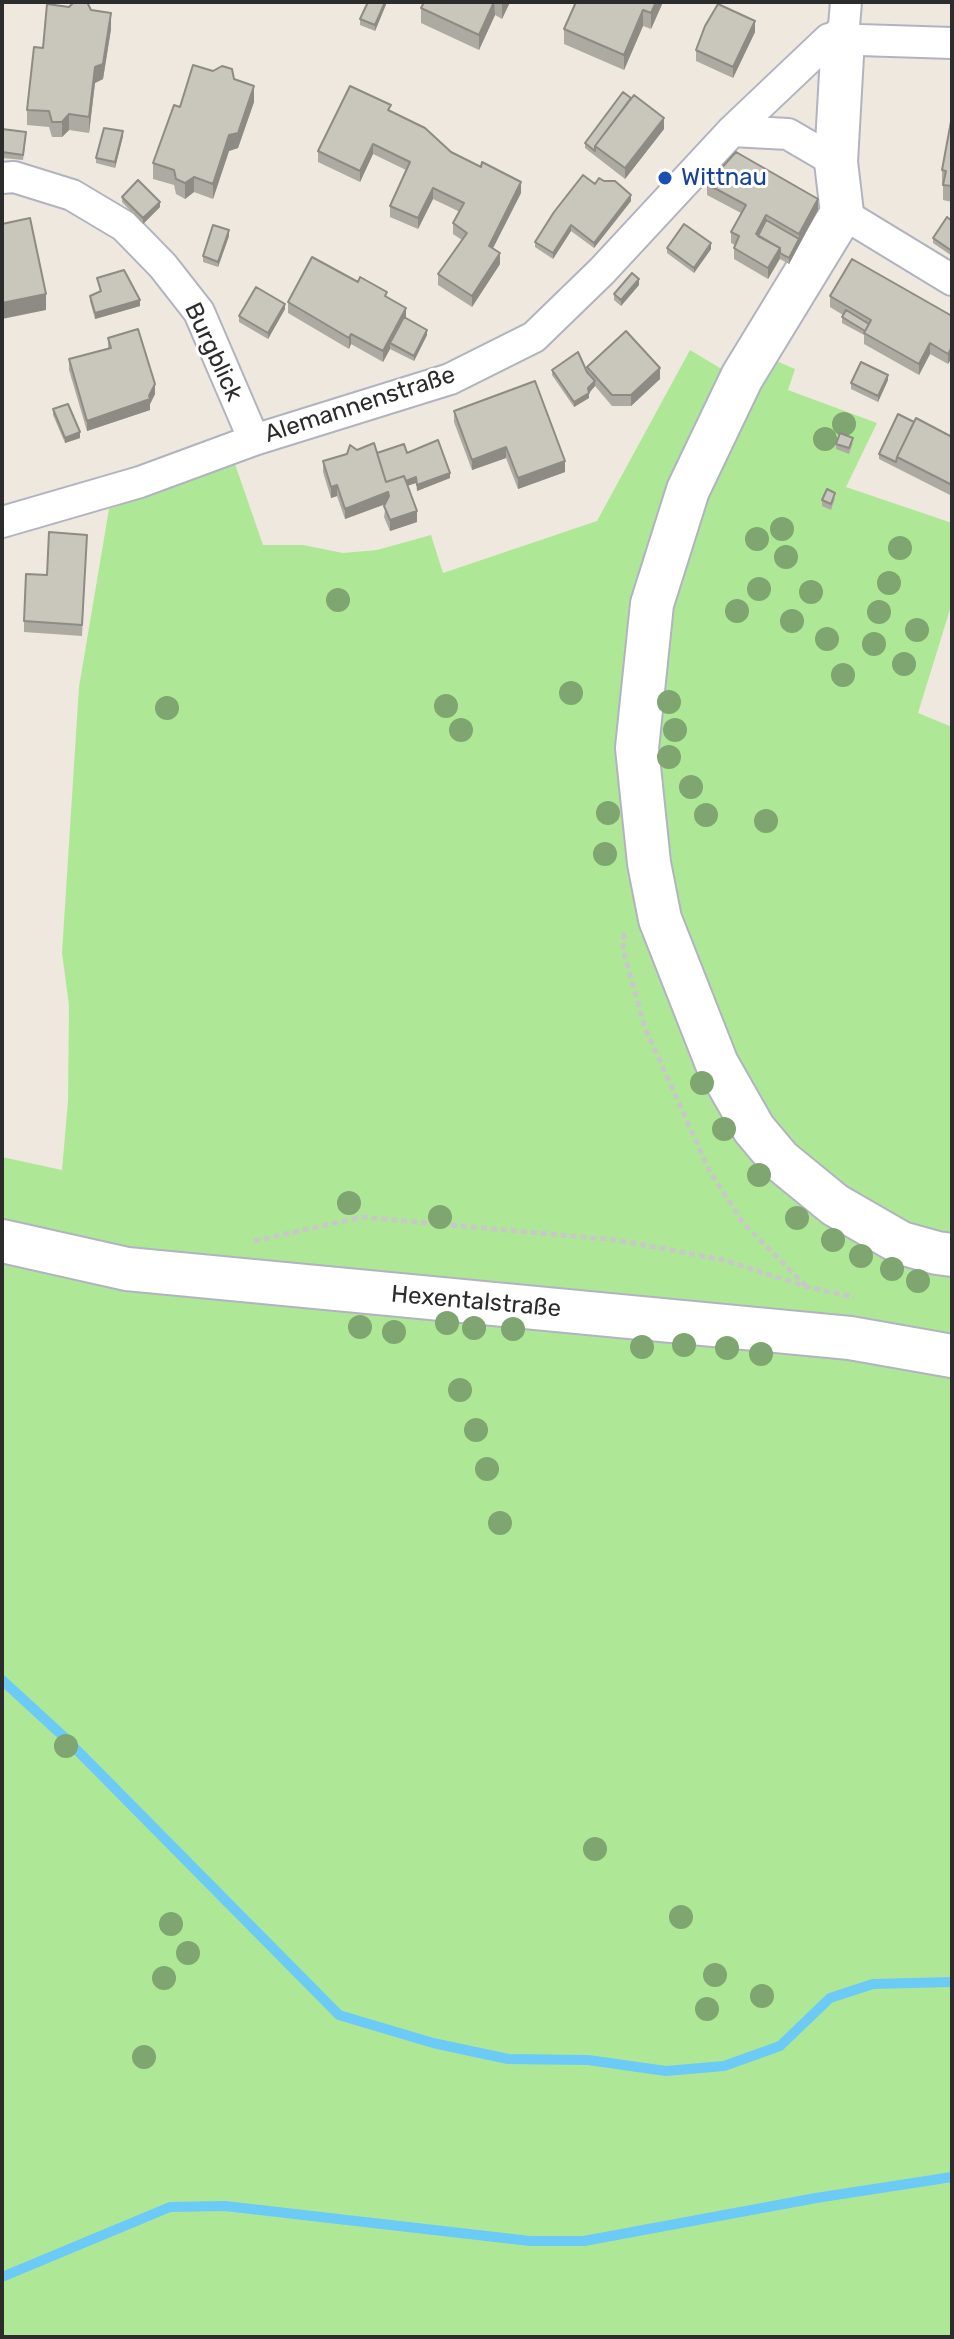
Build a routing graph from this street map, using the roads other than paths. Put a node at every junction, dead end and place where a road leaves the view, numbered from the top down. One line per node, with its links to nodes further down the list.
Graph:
1 (844, 20): 2 (street); 3 (street, Alemannenstraße); 4 (street)
2 (952, 43)
3 (732, 131): 4 (street); 8 (street, Alemannenstraße)
4 (836, 162): 6 (street)
5 (2, 178): 8 (street, Burgblick)
6 (842, 213): 7 (street); 11 (street)
7 (952, 280)
8 (254, 440): 9 (street, Alemannenstraße)
9 (2, 522)
10 (2, 1241): 12 (street, Hexentalstraße)
11 (952, 1255)
12 (952, 1356)

